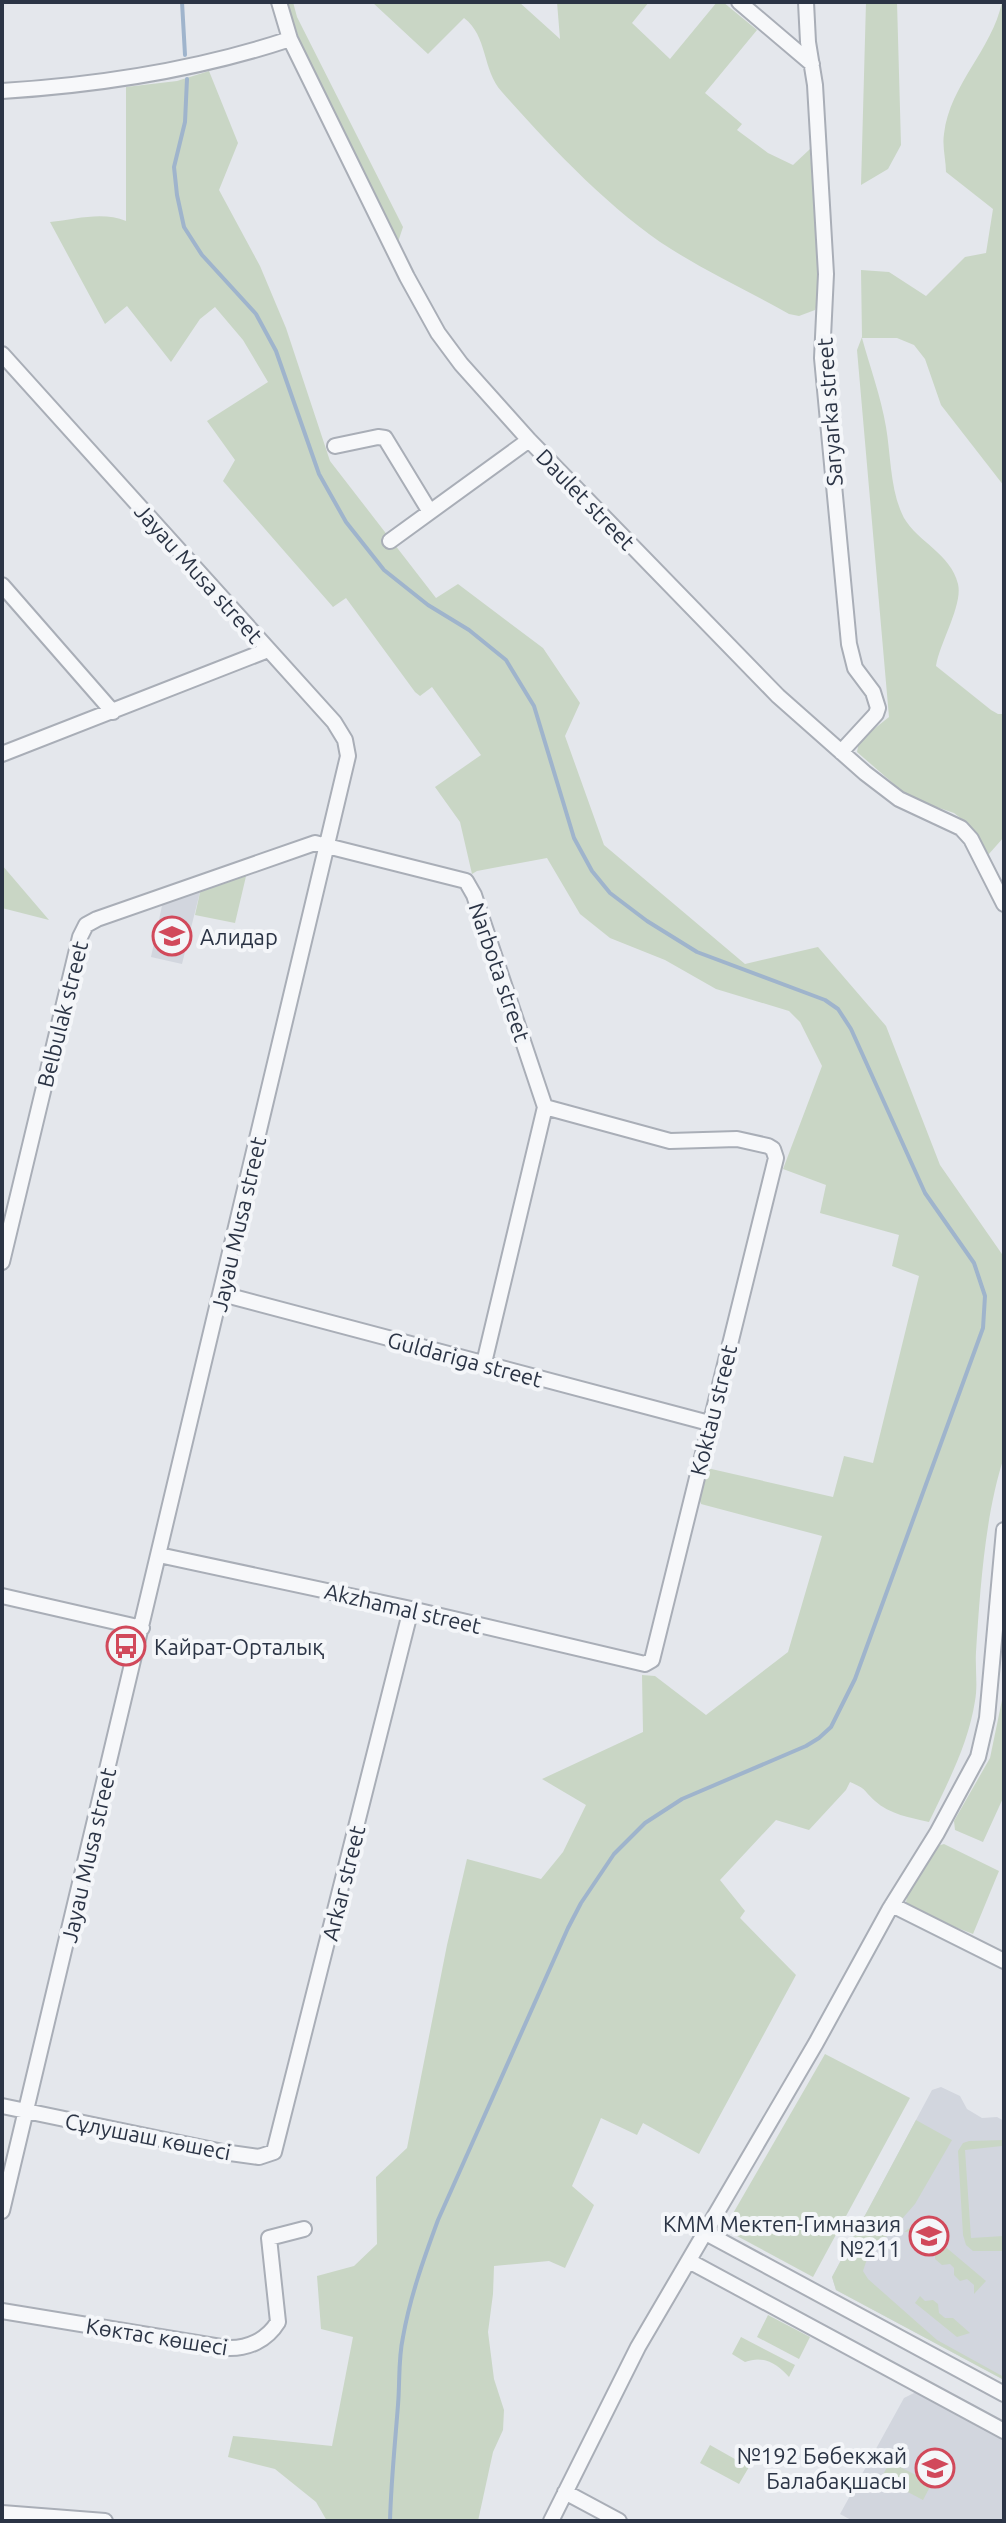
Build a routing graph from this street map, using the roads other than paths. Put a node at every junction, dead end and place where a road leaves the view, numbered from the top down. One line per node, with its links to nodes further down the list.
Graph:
1 (279, 2): 4 (street, Daulet street)
2 (739, 2): 5 (street)
3 (806, 2): 5 (street, Saryarka street)
4 (290, 39): 6 (street); 8 (street, Daulet street)
5 (812, 64): 15 (street, Saryarka street)
6 (2, 91)
7 (2, 354): 13 (street, Jayau Musa street)
8 (529, 440): 10 (street); 15 (street, Daulet street)
9 (335, 446): 10 (street)
10 (430, 512): 11 (street)
11 (390, 541)
12 (2, 585): 14 (street)
13 (268, 650): 14 (street); 17 (street, Jayau Musa street)
14 (113, 712): 16 (street)
15 (841, 752): 18 (street, Daulet street)
16 (2, 754)
17 (329, 846): 19 (street, Narbota street); 20 (street, Belbulak street); 21 (street, Jayau Musa street)
18 (1004, 904)
19 (545, 1107): 22 (street); 23 (street, Koktau street)
20 (2, 1262)
21 (222, 1294): 22 (street, Guldariga street); 25 (street, Jayau Musa street)
22 (484, 1363): 23 (street, Guldariga street)
23 (709, 1423): 29 (street, Koktau street)
24 (1004, 1530): 30 (street)
25 (159, 1555): 27 (street, Akzhamal street); 28 (street, Jayau Musa street)
26 (2, 1596): 28 (street)
27 (411, 1609): 29 (street, Akzhamal street); 34 (street, Arkar street)
28 (142, 1628): 33 (street, Jayau Musa street)
29 (645, 1664)
30 (892, 1905): 31 (street); 37 (street)
31 (1004, 1961)
32 (2, 2106): 33 (street, Сұлушаш көшесі)
33 (26, 2111): 34 (street, Сұлушаш көшесі); 35 (street, Jayau Musa street)
34 (271, 2155)
35 (2, 2211)
36 (304, 2229): 39 (street, Көктас көшесі)
37 (706, 2233): 38 (street); 40 (street)
38 (689, 2261): 41 (street); 42 (street)
39 (2, 2311)
40 (1004, 2394)
41 (1004, 2431)
42 (565, 2492): 45 (street); 46 (street)
43 (2, 2513): 44 (street)
44 (105, 2521)
45 (551, 2521)
46 (619, 2521)

